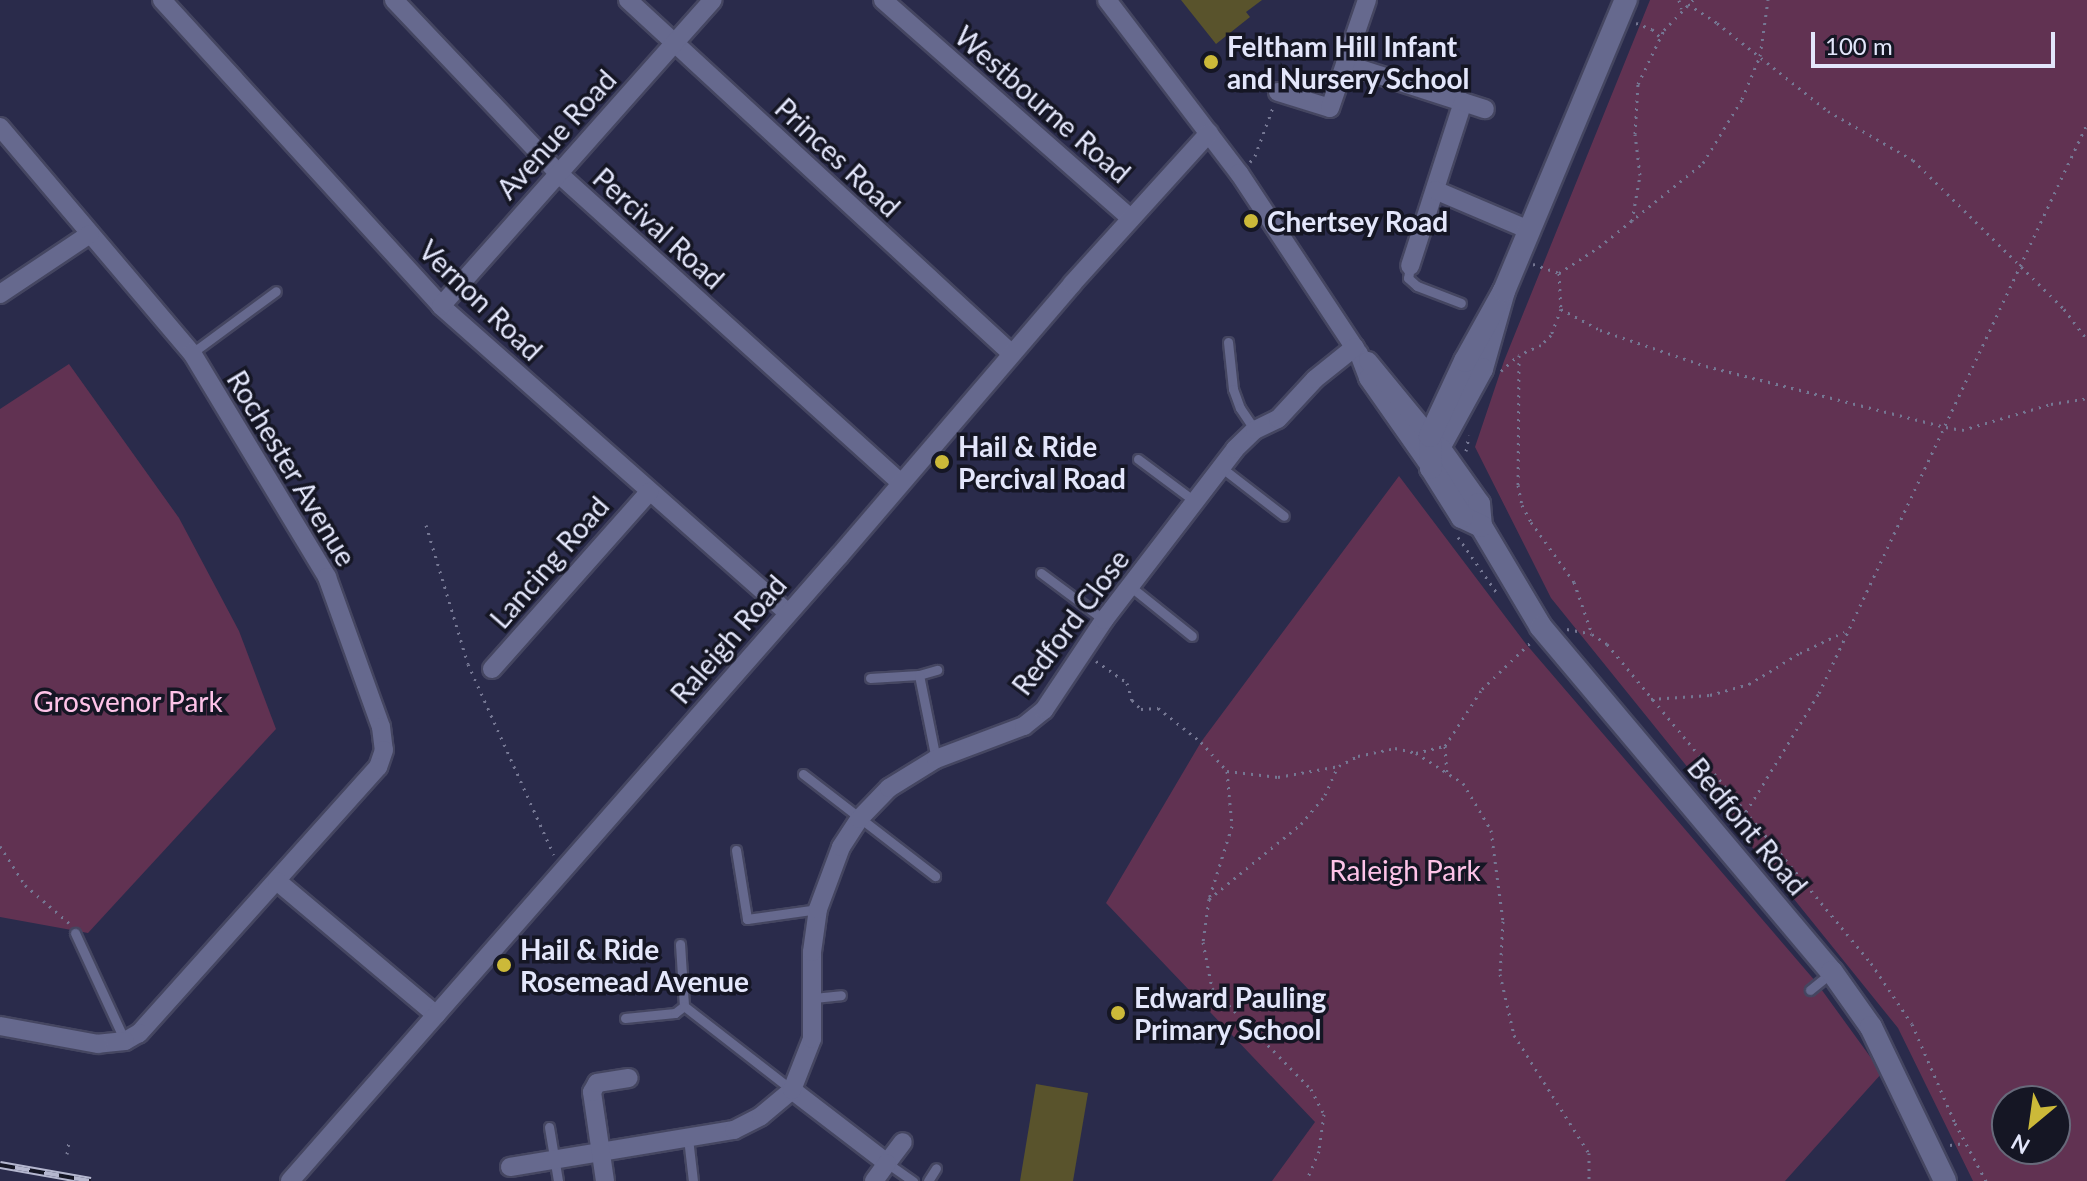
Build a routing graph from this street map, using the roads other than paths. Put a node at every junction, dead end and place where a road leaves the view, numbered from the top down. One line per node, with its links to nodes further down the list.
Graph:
1 (162, 0): 25 (street, Vernon Road)
2 (394, 0): 16 (street, Percival Road)
3 (628, 0): 9 (street, Princes Road)
4 (713, 0): 9 (street, Avenue Road)
5 (883, 0): 18 (street, Westbourne Road)
6 (1107, 0): 15 (street, Bedfont Road)
7 (1367, 0): 10 (street)
8 (1629, 11): 19 (street)
9 (674, 45): 16 (street, Avenue Road); 29 (street, Princes Road)
10 (1345, 64): 11 (street); 12 (street)
11 (1278, 92)
12 (1463, 102): 13 (street); 17 (street)
13 (1485, 109)
14 (0, 127): 20 (street, Rochester Avenue)
15 (1209, 133): 18 (street, Raleigh Road); 27 (street, Bedfont Road)
16 (559, 174): 25 (street, Avenue Road); 34 (street, Percival Road)
17 (1435, 190): 19 (street); 21 (street)
18 (1130, 218): 29 (street, Raleigh Road)
19 (1531, 231): 31 (street)
20 (90, 234): 23 (street); 28 (street, Rochester Avenue)
21 (1410, 266): 24 (lane)
22 (276, 291): 28 (lane)
23 (0, 294)
24 (1461, 303)
25 (441, 306): 35 (street, Vernon Road)
26 (1228, 342): 30 (lane)
27 (1357, 351): 30 (street, Redford Close); 31 (street, Bedfont Road)
28 (192, 353): 52 (street, Rochester Avenue)
29 (1012, 354): 34 (street, Raleigh Road)
30 (1255, 430): 33 (street, Redford Close)
31 (1429, 449): 56 (street, Bedfont Road)
32 (1138, 459): 36 (lane)
33 (1222, 468): 36 (street, Redford Close); 37 (lane)
34 (901, 483): 40 (street, Raleigh Road)
35 (649, 492): 40 (street, Vernon Road); 43 (street, Lancing Road)
36 (1193, 500): 39 (street, Redford Close)
37 (1284, 516)
38 (1041, 573): 41 (lane)
39 (1131, 587): 41 (street, Redford Close); 42 (lane)
40 (788, 613): 61 (street, Raleigh Road)
41 (1104, 620): 47 (street, Redford Close)
42 (1192, 636)
43 (492, 669)
44 (937, 670): 45 (lane)
45 (919, 675): 46 (lane); 47 (lane)
46 (870, 678)
47 (936, 759): 49 (street, Redford Close)
48 (803, 774): 49 (lane)
49 (859, 819): 51 (lane); 53 (street, Redford Close)
50 (736, 850): 53 (lane)
51 (935, 876)
52 (277, 881): 61 (street); 64 (street, Rochester Avenue)
53 (818, 909): 59 (street, Redford Close)
54 (75, 933): 64 (lane)
55 (680, 944): 60 (lane)
56 (1832, 972): 57 (lane); 82 (street, Bedfont Road)
57 (1810, 990)
58 (841, 995): 59 (lane)
59 (814, 998): 66 (street, Redford Close)
60 (684, 1006): 62 (lane); 66 (lane)
61 (436, 1015): 75 (street, Raleigh Road)
62 (625, 1018)
63 (0, 1026): 64 (street)
64 (125, 1041)
65 (629, 1078): 70 (street)
66 (792, 1090): 68 (street, Redford Close); 72 (street)
67 (549, 1127): 71 (lane)
68 (688, 1138): 70 (street, Redford Close); 78 (lane)
69 (903, 1142): 72 (street)
70 (600, 1150): 71 (street, Redford Close); 77 (street)
71 (553, 1157): 73 (street, Redford Close); 76 (lane)
72 (887, 1163): 79 (street); 80 (lane)
73 (510, 1167)
74 (936, 1168): 81 (lane)
75 (290, 1181)
76 (558, 1181)
77 (605, 1181)
78 (693, 1181)
79 (874, 1181)
80 (913, 1181)
81 (928, 1181)
82 (1945, 1181)

